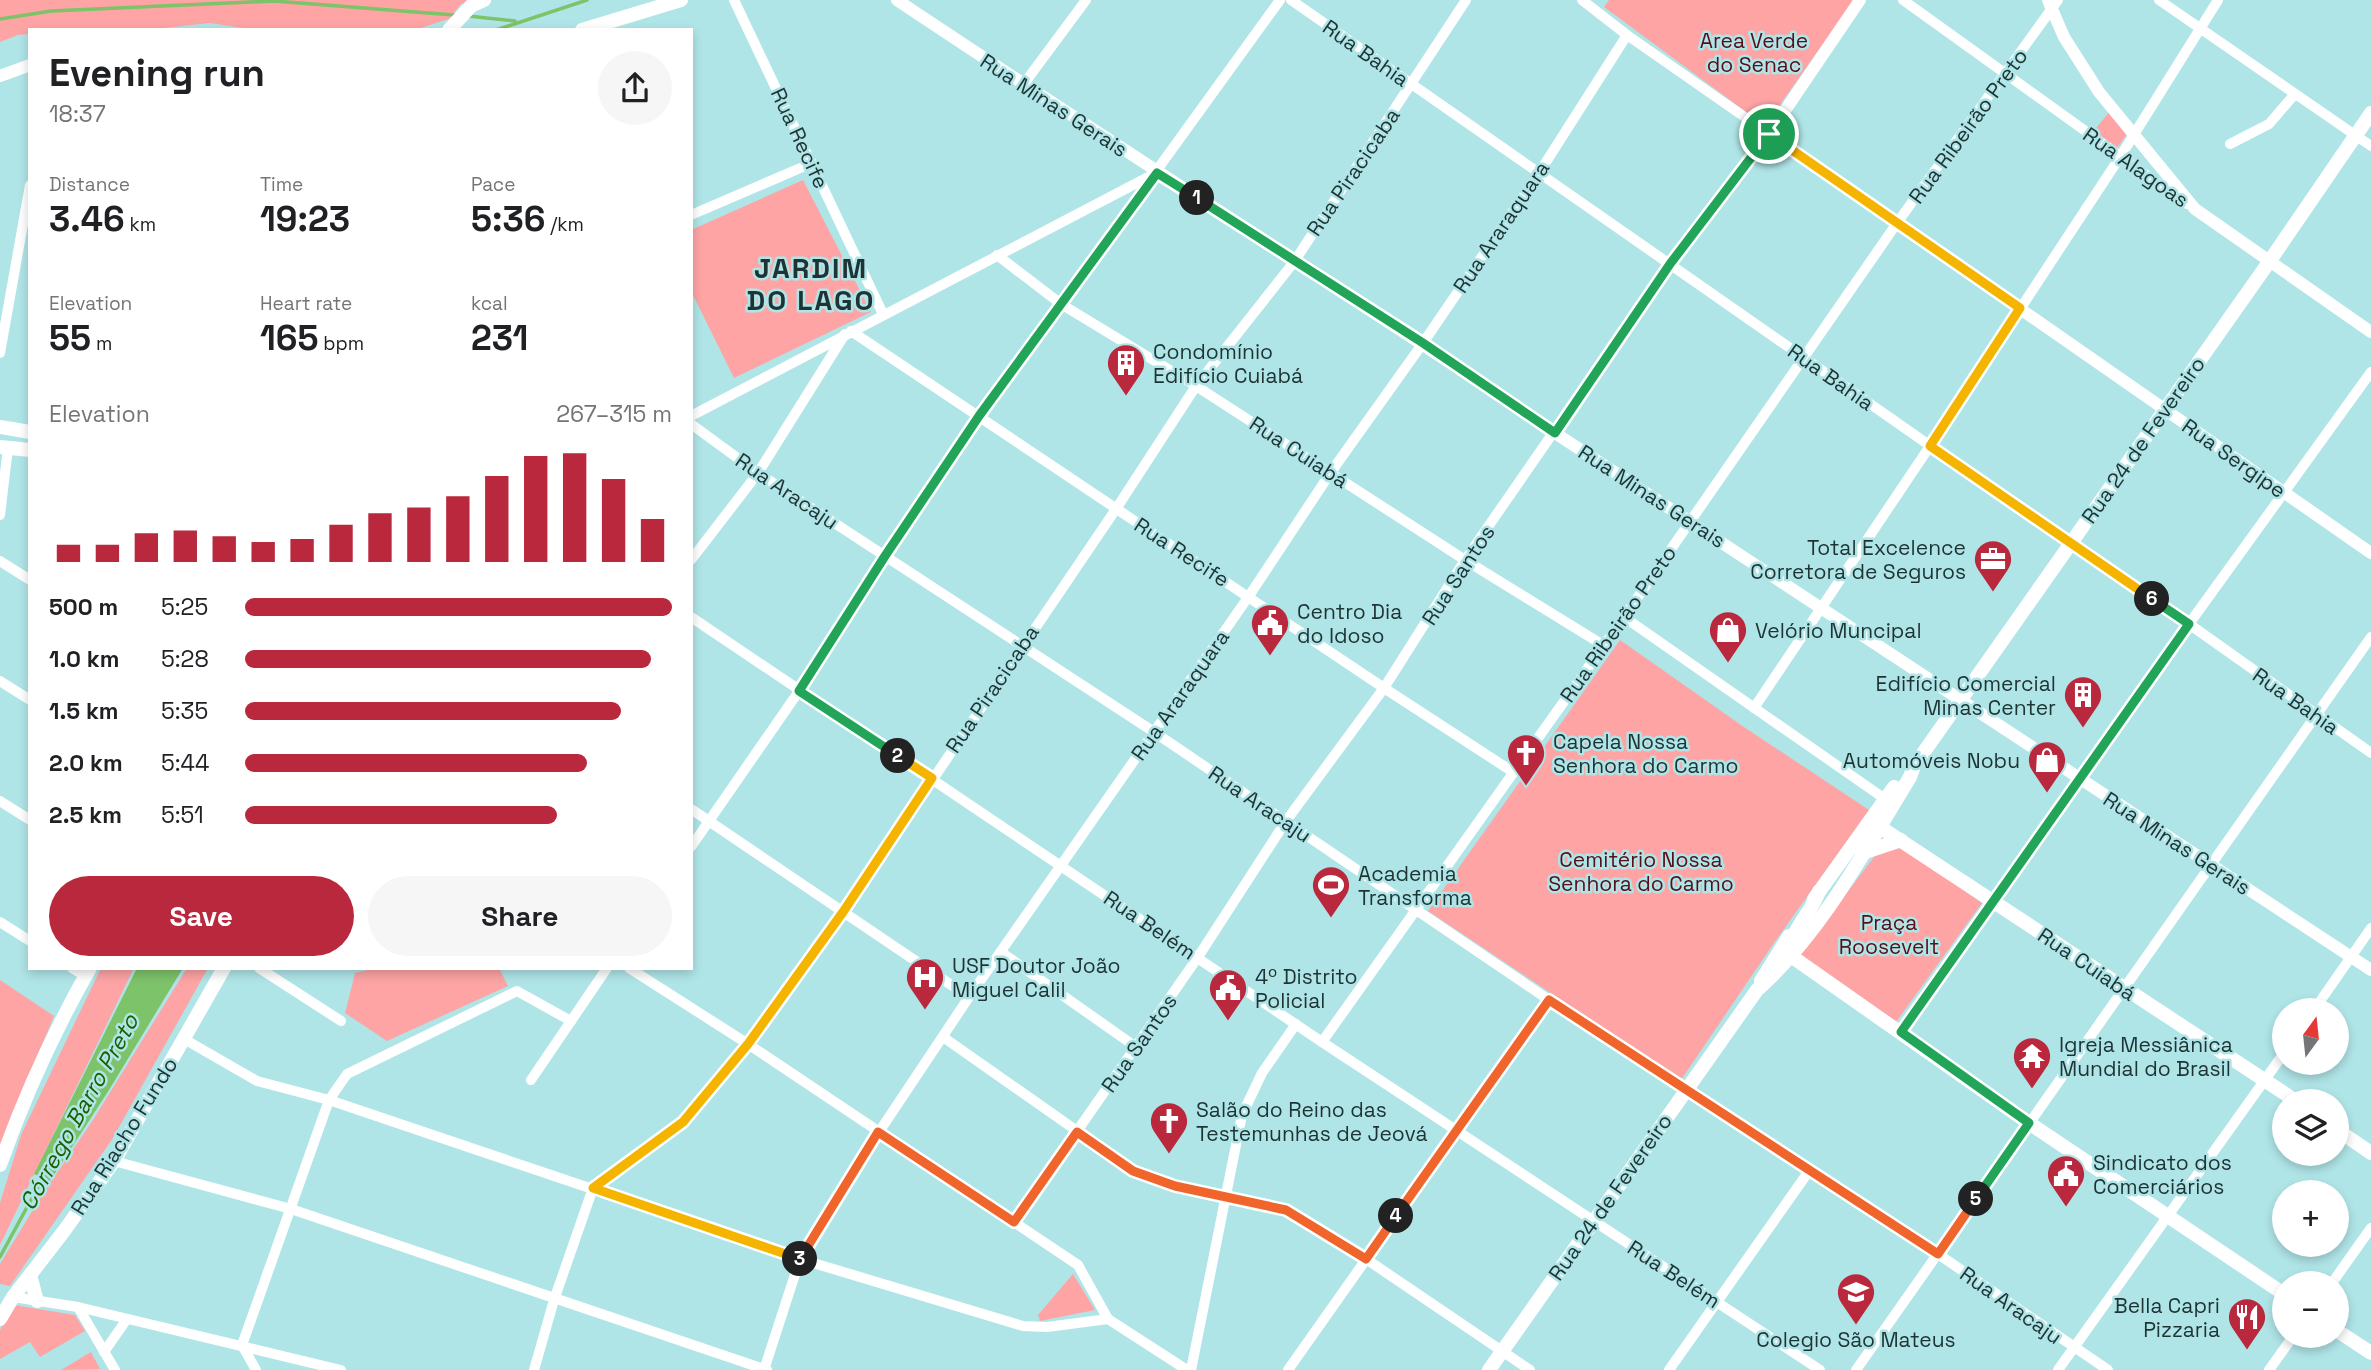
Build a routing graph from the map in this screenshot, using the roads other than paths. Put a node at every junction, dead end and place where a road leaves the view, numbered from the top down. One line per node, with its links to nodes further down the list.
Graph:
1 (484, 0): 16 (main road)
2 (681, 0): 17 (main road)
3 (734, 0): 33 (street, Rua Recife)
4 (897, 0): 23 (street, Rua Minas Gerais)
5 (1086, 0): 23 (street)
6 (1280, 0): 34 (street)
7 (1291, 0): 24 (street, Rua Bahia)
8 (1466, 0): 24 (street, Rua Piracicaba)
9 (1582, 0): 15 (street, Rua Sergipe)
10 (1860, 0): 27 (street, Rua Santos)
11 (1903, 0): 21 (street, Rua Alagoas)
12 (2159, 0): 18 (street)
13 (2218, 0): 18 (street)
14 (2053, 3): 21 (street, Rua Ribeirão Preto); 29 (street)
15 (1598, 4): 19 (street, Rua Sergipe)
16 (451, 28)
17 (589, 28)
18 (2199, 28): 25 (street); 29 (street)
19 (1627, 35): 27 (street, Rua Sergipe); 35 (street, Rua Araraquara)
20 (28, 66): 22 (street)
21 (2005, 73): 32 (street, Rua Alagoas); 39 (street, Rua Ribeirão Preto)
22 (0, 76)
23 (1023, 85): 34 (street, Rua Minas Gerais)
24 (1411, 85): 35 (street, Rua Bahia); 41 (street, Rua Piracicaba)
25 (2294, 95): 28 (street); 30 (street)
26 (2371, 113): 28 (main road, Rua 24 de Fevereiro)
27 (1769, 134): 39 (street, Rua Sergipe); 43 (street, Rua Santos)
28 (2356, 135): 31 (street); 42 (main road, Rua 24 de Fevereiro)
29 (2134, 136): 32 (street); 37 (street)
30 (2230, 144)
31 (2371, 146)
32 (2120, 157): 37 (street, Rua Alagoas); 45 (street)
33 (811, 163): 38 (street); 46 (street, Rua Recife)
34 (1157, 173): 40 (street); 41 (street, Rua Minas Gerais); 44 (street)
35 (1539, 173): 43 (street, Rua Bahia); 49 (street, Rua Araraquara)
36 (28, 196): 50 (street)
37 (2195, 209): 42 (street, Rua Alagoas)
38 (693, 214)
39 (1898, 223): 45 (street, Rua Sergipe); 51 (street, Rua Ribeirão Preto)
40 (997, 255): 44 (street, Rua Cuiabá); 46 (street)
41 (1294, 262): 49 (street, Rua Minas Gerais); 53 (street, Rua Piracicaba)
42 (2269, 262): 47 (street, Rua Alagoas); 54 (main road, Rua 24 de Fevereiro)
43 (1670, 264): 51 (street, Rua Bahia); 60 (street, Rua Santos)
44 (1061, 304): 53 (street, Rua Cuiabá); 56 (street)
45 (2020, 308): 54 (street, Rua Sergipe); 61 (street)
46 (883, 314): 48 (street)
47 (2371, 331)
48 (848, 333): 55 (street); 56 (street, Rua Recife); 65 (street)
49 (1423, 343): 60 (street, Rua Minas Gerais); 64 (street, Rua Araraquara)
50 (0, 353)
51 (1804, 358): 61 (street, Rua Bahia); 69 (street, Rua Ribeirão Preto)
52 (2371, 372): 66 (street)
53 (1196, 386): 64 (street, Rua Cuiabá); 67 (street, Rua Piracicaba)
54 (2164, 409): 66 (street, Rua Sergipe); 70 (main road, Rua 24 de Fevereiro)
55 (693, 415)
56 (979, 416): 67 (street, Rua Recife); 72 (street)
57 (693, 425): 65 (street, Rua Aracaju)
58 (5, 428): 59 (main road); 62 (main road)
59 (28, 432)
60 (1555, 433): 69 (street, Rua Minas Gerais); 74 (street, Rua Santos)
61 (1930, 446): 70 (street, Rua Bahia); 78 (street)
62 (4, 448): 63 (main road); 68 (street)
63 (28, 450)
64 (1331, 472): 74 (street, Rua Cuiabá); 77 (street, Rua Araraquara)
65 (758, 473): 72 (street, Rua Aracaju); 73 (street)
66 (2284, 492): 71 (street, Rua Sergipe); 81 (street)
67 (1116, 509): 77 (street, Rua Recife); 84 (street, Rua Piracicaba)
68 (0, 515)
69 (1691, 521): 78 (street, Rua Minas Gerais); 79 (street, Rua Ribeirão Preto)
70 (2071, 544): 81 (street, Rua Bahia); 89 (main road, Rua 24 de Fevereiro)
71 (2371, 553)
72 (885, 556): 84 (street, Rua Aracaju); 87 (street)
73 (693, 557)
74 (1465, 560): 83 (street, Rua Cuiabá); 86 (street, Rua Santos)
75 (0, 561): 76 (street)
76 (28, 579)
77 (1249, 596): 86 (street, Rua Recife); 92 (street, Rua Araraquara)
78 (1821, 609): 89 (street, Rua Minas Gerais); 90 (street)
79 (1624, 617): 83 (street, Rua Ribeirão Preto); 90 (street)
80 (693, 618): 87 (street, Rua Belém)
81 (2189, 624): 91 (street, Rua Bahia); 97 (street)
82 (2371, 637): 91 (street)
83 (1603, 645): 95 (street, Rua Ribeirão Preto)
84 (1021, 646): 92 (street, Rua Aracaju); 96 (street, Rua Piracicaba)
85 (0, 681): 88 (street)
86 (1384, 688): 95 (street, Rua Recife); 103 (street, Rua Santos)
87 (799, 691): 96 (street, Rua Belém); 102 (street)
88 (28, 699)
89 (1961, 699): 94 (main road, Rua 24 de Fevereiro); 97 (street, Rua Minas Gerais)
90 (1754, 708): 98 (street)
91 (2316, 716): 93 (street, Rua Bahia); 110 (street)
92 (1154, 732): 103 (street, Rua Aracaju); 109 (street, Rua Araraquara)
93 (2371, 753)
94 (1914, 766): 98 (main road, Rua 24 de Fevereiro); 104 (main road, Rua 24 de Fevereiro)
95 (1513, 772): 113 (street, Rua Ribeirão Preto)
96 (932, 778): 109 (street, Rua Belém); 114 (street, Rua Piracicaba)
97 (2081, 779): 110 (street, Rua Minas Gerais); 112 (street)
98 (1885, 799): 104 (main road); 108 (main road, Rua 24 de Fevereiro)
99 (0, 801): 101 (street)
100 (693, 810): 102 (street)
101 (28, 819)
102 (710, 821): 106 (street); 114 (street)
103 (1286, 821): 113 (street, Rua Aracaju); 120 (street, Rua Santos)
104 (1883, 822): 105 (main road, Rua Cuiabá); 107 (main road, Rua 24 de Fevereiro)
105 (1901, 839): 107 (main road); 112 (main road, Rua Cuiabá)
106 (693, 844)
107 (1866, 852): 108 (main road); 119 (main road, Rua 24 de Fevereiro)
108 (1843, 859): 111 (main road, Rua 24 de Fevereiro)
109 (1062, 865): 118 (street, Rua Araraquara); 120 (street, Rua Belém)
110 (2210, 866): 121 (street, Rua Minas Gerais); 128 (street)
111 (1819, 891): 119 (main road); 129 (main road, Rua 24 de Fevereiro)
112 (1993, 901): 128 (main road, Rua Cuiabá); 136 (street)
113 (1417, 910): 132 (street, Rua Aracaju); 139 (street, Rua Ribeirão Preto)
114 (843, 912): 130 (street); 140 (street, Rua Piracicaba)
115 (0, 922): 117 (street)
116 (2371, 928): 121 (street)
117 (28, 940)
118 (1001, 952): 130 (street, Rua Araraquara); 141 (street)
119 (1791, 956): 129 (main road, Rua 24 de Fevereiro); 136 (main road)
120 (1198, 957): 135 (street, Rua Belém); 141 (street, Rua Santos)
121 (2351, 957): 127 (street, Rua Minas Gerais); 131 (street)
122 (82, 970): 155 (main road)
123 (223, 970): 138 (main road, Rua Riacho Fundo)
124 (262, 970): 133 (street)
125 (606, 970): 134 (street)
126 (632, 970): 140 (street)
127 (2371, 970)
128 (2124, 989): 144 (main road, Rua Cuiabá); 148 (street)
129 (1757, 990): 146 (main road, Rua 24 de Fevereiro)
130 (969, 997): 137 (street, Rua Araraquara)
131 (2322, 998)
132 (1549, 1000): 146 (street, Rua Aracaju); 149 (street)
133 (341, 1021)
134 (571, 1021): 143 (street); 147 (street)
135 (1296, 1024): 139 (street, Rua Belém); 158 (street)
136 (1901, 1032): 148 (main road)
137 (943, 1037): 150 (street, Rua Araraquara); 151 (street)
138 (184, 1039): 147 (street); 154 (main road, Rua Riacho Fundo)
139 (1322, 1042): 149 (street, Rua Belém)
140 (748, 1044): 150 (street); 157 (street, Rua Piracicaba)
141 (1136, 1047): 151 (street, Rua Santos)
142 (2272, 1070): 144 (street)
143 (531, 1080)
144 (2265, 1080): 145 (main road, Rua Cuiabá); 160 (street)
145 (2278, 1089)
146 (1685, 1090): 156 (street, Rua Aracaju); 162 (main road, Rua 24 de Fevereiro)
147 (329, 1100): 157 (street); 159 (street)
148 (2029, 1123): 160 (main road); 164 (street)
149 (1457, 1130): 162 (street, Rua Belém); 166 (street)
150 (878, 1132): 161 (street); 165 (street, Rua Araraquara)
151 (1077, 1132): 158 (street); 161 (street, Rua Santos)
152 (2349, 1138): 153 (main road)
153 (2371, 1153)
154 (114, 1161): 159 (street); 168 (main road, Rua Riacho Fundo)
155 (0, 1165)
156 (1808, 1171): 164 (street, Rua Aracaju); 173 (street)
157 (593, 1188): 165 (street); 171 (street)
158 (1227, 1196): 166 (street); 190 (street)
159 (291, 1209): 171 (street); 179 (street)
160 (2167, 1214): 169 (main road); 180 (street)
161 (1014, 1222): 177 (street)
162 (1594, 1222): 173 (street, Rua Belém); 182 (main road, Rua 24 de Fevereiro)
163 (2371, 1228): 167 (street)
164 (1938, 1254): 180 (street, Rua Aracaju); 196 (street)
165 (800, 1259): 177 (street); 189 (street, Rua Araraquara)
166 (1366, 1259): 182 (street); 191 (street)
167 (2341, 1271)
168 (30, 1275): 170 (main road, Rua Riacho Fundo); 172 (main road)
169 (2272, 1286)
170 (6, 1296): 172 (street); 175 (main road, Rua Riacho Fundo)
171 (554, 1300): 188 (street); 189 (street)
172 (37, 1301): 174 (street)
173 (1718, 1302): 194 (street); 195 (street, Rua Belém)
174 (78, 1307): 176 (street); 183 (street)
175 (0, 1319)
176 (127, 1319): 179 (street); 183 (street)
177 (1108, 1319): 190 (street)
178 (2349, 1339): 184 (main road)
179 (242, 1345): 186 (street); 187 (street)
180 (2073, 1348): 197 (street); 198 (street, Rua Aracaju)
181 (2285, 1348): 199 (street)
182 (1502, 1351): 192 (main road, Rua 24 de Fevereiro); 193 (street)
183 (104, 1352): 185 (street)
184 (2371, 1353)
185 (115, 1370)
186 (256, 1370)
187 (341, 1370)
188 (534, 1370)
189 (765, 1370)
190 (1189, 1370)
191 (1288, 1370)
192 (1489, 1370)
193 (1530, 1370)
194 (1668, 1370)
195 (1819, 1370)
196 (1856, 1370)
197 (2058, 1370)
198 (2108, 1370)
199 (2269, 1370)

